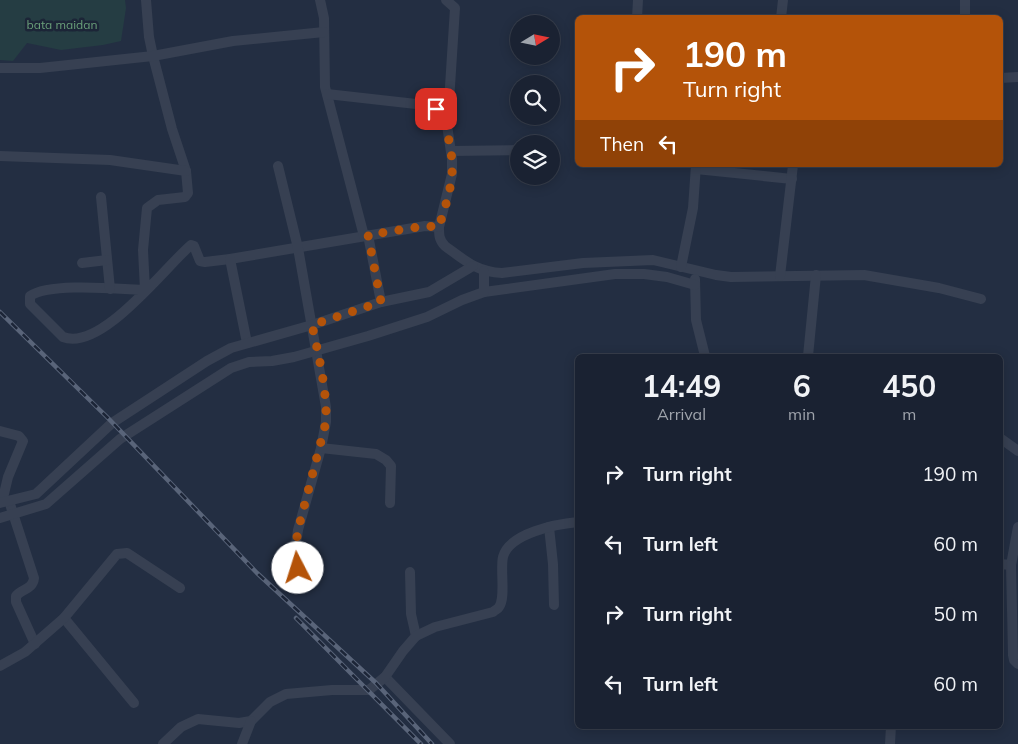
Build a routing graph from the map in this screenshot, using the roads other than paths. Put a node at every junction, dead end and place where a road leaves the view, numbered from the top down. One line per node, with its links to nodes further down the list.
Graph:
1 (146, 0): 11 (street)
2 (320, 0): 10 (street)
3 (446, 0): 16 (street)
4 (638, 0): 7 (street)
5 (783, 0): 8 (street)
6 (965, 0): 9 (street)
7 (637, 15)
8 (781, 15)
9 (965, 15)
10 (324, 32): 11 (street); 15 (street)
11 (153, 56): 12 (street); 24 (street)
12 (0, 68)
13 (1018, 77): 14 (street)
14 (1003, 78)
15 (327, 94): 16 (street); 28 (street)
16 (442, 115): 18 (street)
17 (510, 150): 18 (street)
18 (450, 151): 27 (street)
19 (0, 156): 23 (street); 24 (street)
20 (278, 166): 29 (street)
21 (696, 167): 25 (street); 34 (street)
22 (793, 167): 25 (street)
23 (0, 168)
24 (186, 171): 41 (street)
25 (792, 179): 37 (street)
26 (102, 197): 31 (street)
27 (439, 227): 28 (street); 33 (street)
28 (366, 236): 29 (street); 43 (street)
29 (298, 248): 30 (street); 44 (street)
30 (230, 259): 41 (street); 45 (street)
31 (107, 260): 32 (street); 40 (street)
32 (82, 263)
33 (473, 266): 38 (street); 43 (street)
34 (681, 267): 35 (street); 38 (street)
35 (695, 271): 37 (street); 39 (street)
36 (816, 275): 37 (street); 42 (street); 47 (street)
37 (780, 276)
38 (484, 283): 39 (street); 44 (street)
39 (695, 284): 46 (street)
40 (110, 289): 41 (street); 41 (street)
41 (145, 290)
42 (981, 299)
43 (381, 302): 44 (street)
44 (315, 338): 45 (street); 50 (street); 53 (street)
45 (247, 344): 53 (street)
46 (704, 354)
47 (808, 354)
48 (0, 431): 53 (street)
49 (1003, 440): 51 (street)
50 (321, 448): 52 (street); 62 (street)
51 (1018, 451)
52 (390, 503)
53 (8, 506): 54 (street); 66 (street)
54 (0, 518)
55 (575, 523): 56 (street)
56 (549, 527): 63 (street); 65 (street)
57 (1018, 527): 58 (street)
58 (1005, 564): 60 (street)
59 (410, 572): 65 (street)
60 (1015, 584): 67 (street)
61 (180, 588): 64 (street)
62 (292, 588)
63 (554, 605)
64 (64, 618): 66 (street); 70 (street)
65 (416, 636): 69 (street)
66 (35, 644): 68 (street)
67 (1018, 664)
68 (0, 666)
69 (385, 677): 71 (street); 75 (street)
70 (134, 703)
71 (251, 721): 73 (street); 74 (street)
72 (891, 729): 76 (street)
73 (163, 744)
74 (242, 744)
75 (450, 744)
76 (890, 744)

